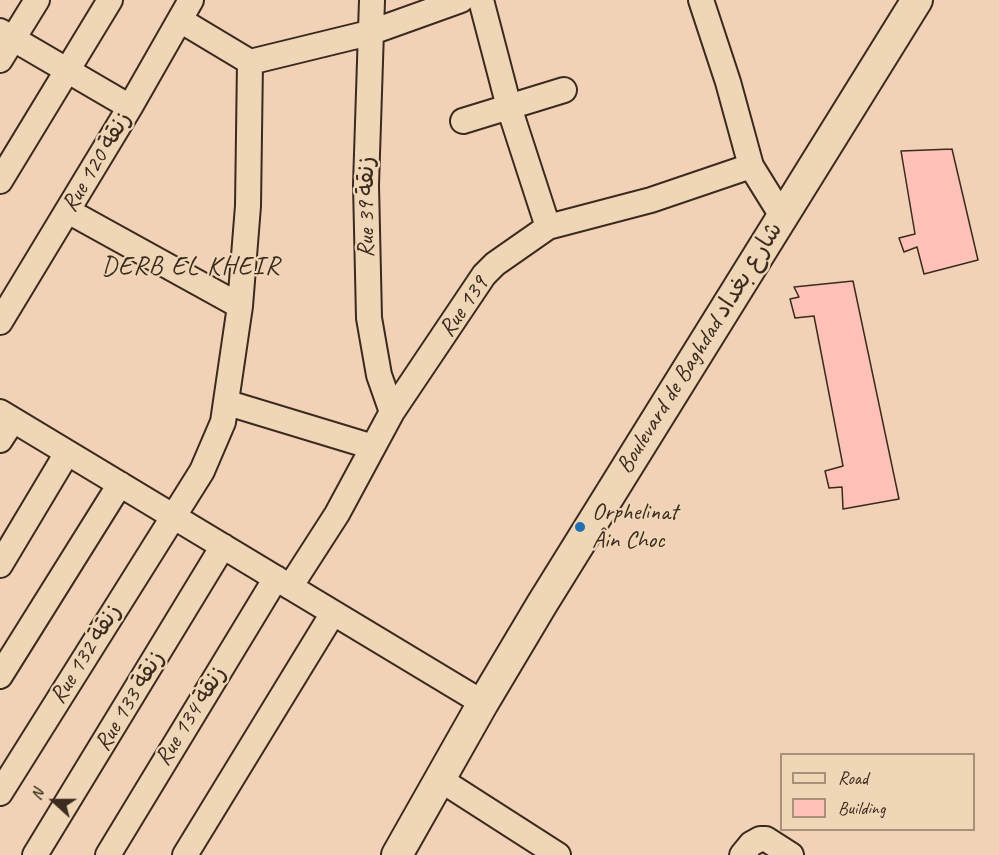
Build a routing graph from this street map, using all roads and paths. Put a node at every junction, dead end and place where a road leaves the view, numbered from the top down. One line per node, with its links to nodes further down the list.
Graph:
1 (38, 0): 10 (street)
2 (110, 0): 13 (street)
3 (372, 0): 9 (street, Rue 39 زنقة)
4 (461, 0): 9 (street)
5 (481, 0): 16 (street)
6 (701, 0): 18 (street)
7 (917, 0): 21 (street, Boulevard de Baghdad شارع بغداد)
8 (186, 10): 12 (street); 15 (street, Rue 120 زنقة)
9 (369, 33): 12 (street); 26 (street, Rue 39 زنقة)
10 (7, 35): 11 (street); 13 (street)
11 (0, 60)
12 (250, 62): 23 (street, Rue 132 زنقة)
13 (69, 69): 15 (street); 19 (street)
14 (564, 90): 16 (street)
15 (130, 107): 20 (street, Rue 120 زنقة)
16 (509, 107): 17 (street); 22 (street)
17 (463, 121)
18 (751, 166): 21 (street); 22 (street, Rue 139)
19 (0, 181)
20 (68, 211): 23 (street); 24 (street, Rue 120 زنقة)
21 (782, 216): 38 (street, Boulevard de Baghdad شارع بغداد)
22 (548, 227): 26 (street, Rue 139)
23 (240, 306): 25 (street, Rue 132 زنقة)
24 (0, 322)
25 (228, 403): 29 (street); 32 (street, Rue 132 زنقة)
26 (392, 412): 29 (street, Rue 139)
27 (7, 416): 28 (street); 30 (street)
28 (0, 440)
29 (373, 447): 35 (street, Rue 139)
30 (67, 453): 31 (street); 34 (street)
31 (120, 484): 32 (street); 37 (street)
32 (173, 514): 33 (street); 40 (street, Rue 132 زنقة)
33 (223, 546): 35 (street); 41 (street, Rue 133 زنقة)
34 (0, 565)
35 (283, 583): 36 (street); 42 (street, Rue 134 زنقة)
36 (333, 613): 38 (street); 43 (street)
37 (0, 676)
38 (483, 703): 39 (street, Boulevard de Baghdad شارع بغداد)
39 (441, 780): 44 (street, Boulevard de Baghdad شارع بغداد); 45 (street)
40 (0, 793)
41 (35, 855)
42 (108, 855)
43 (184, 855)
44 (397, 855)
45 (558, 855)
46 (742, 855): 47 (street)
47 (791, 855)

